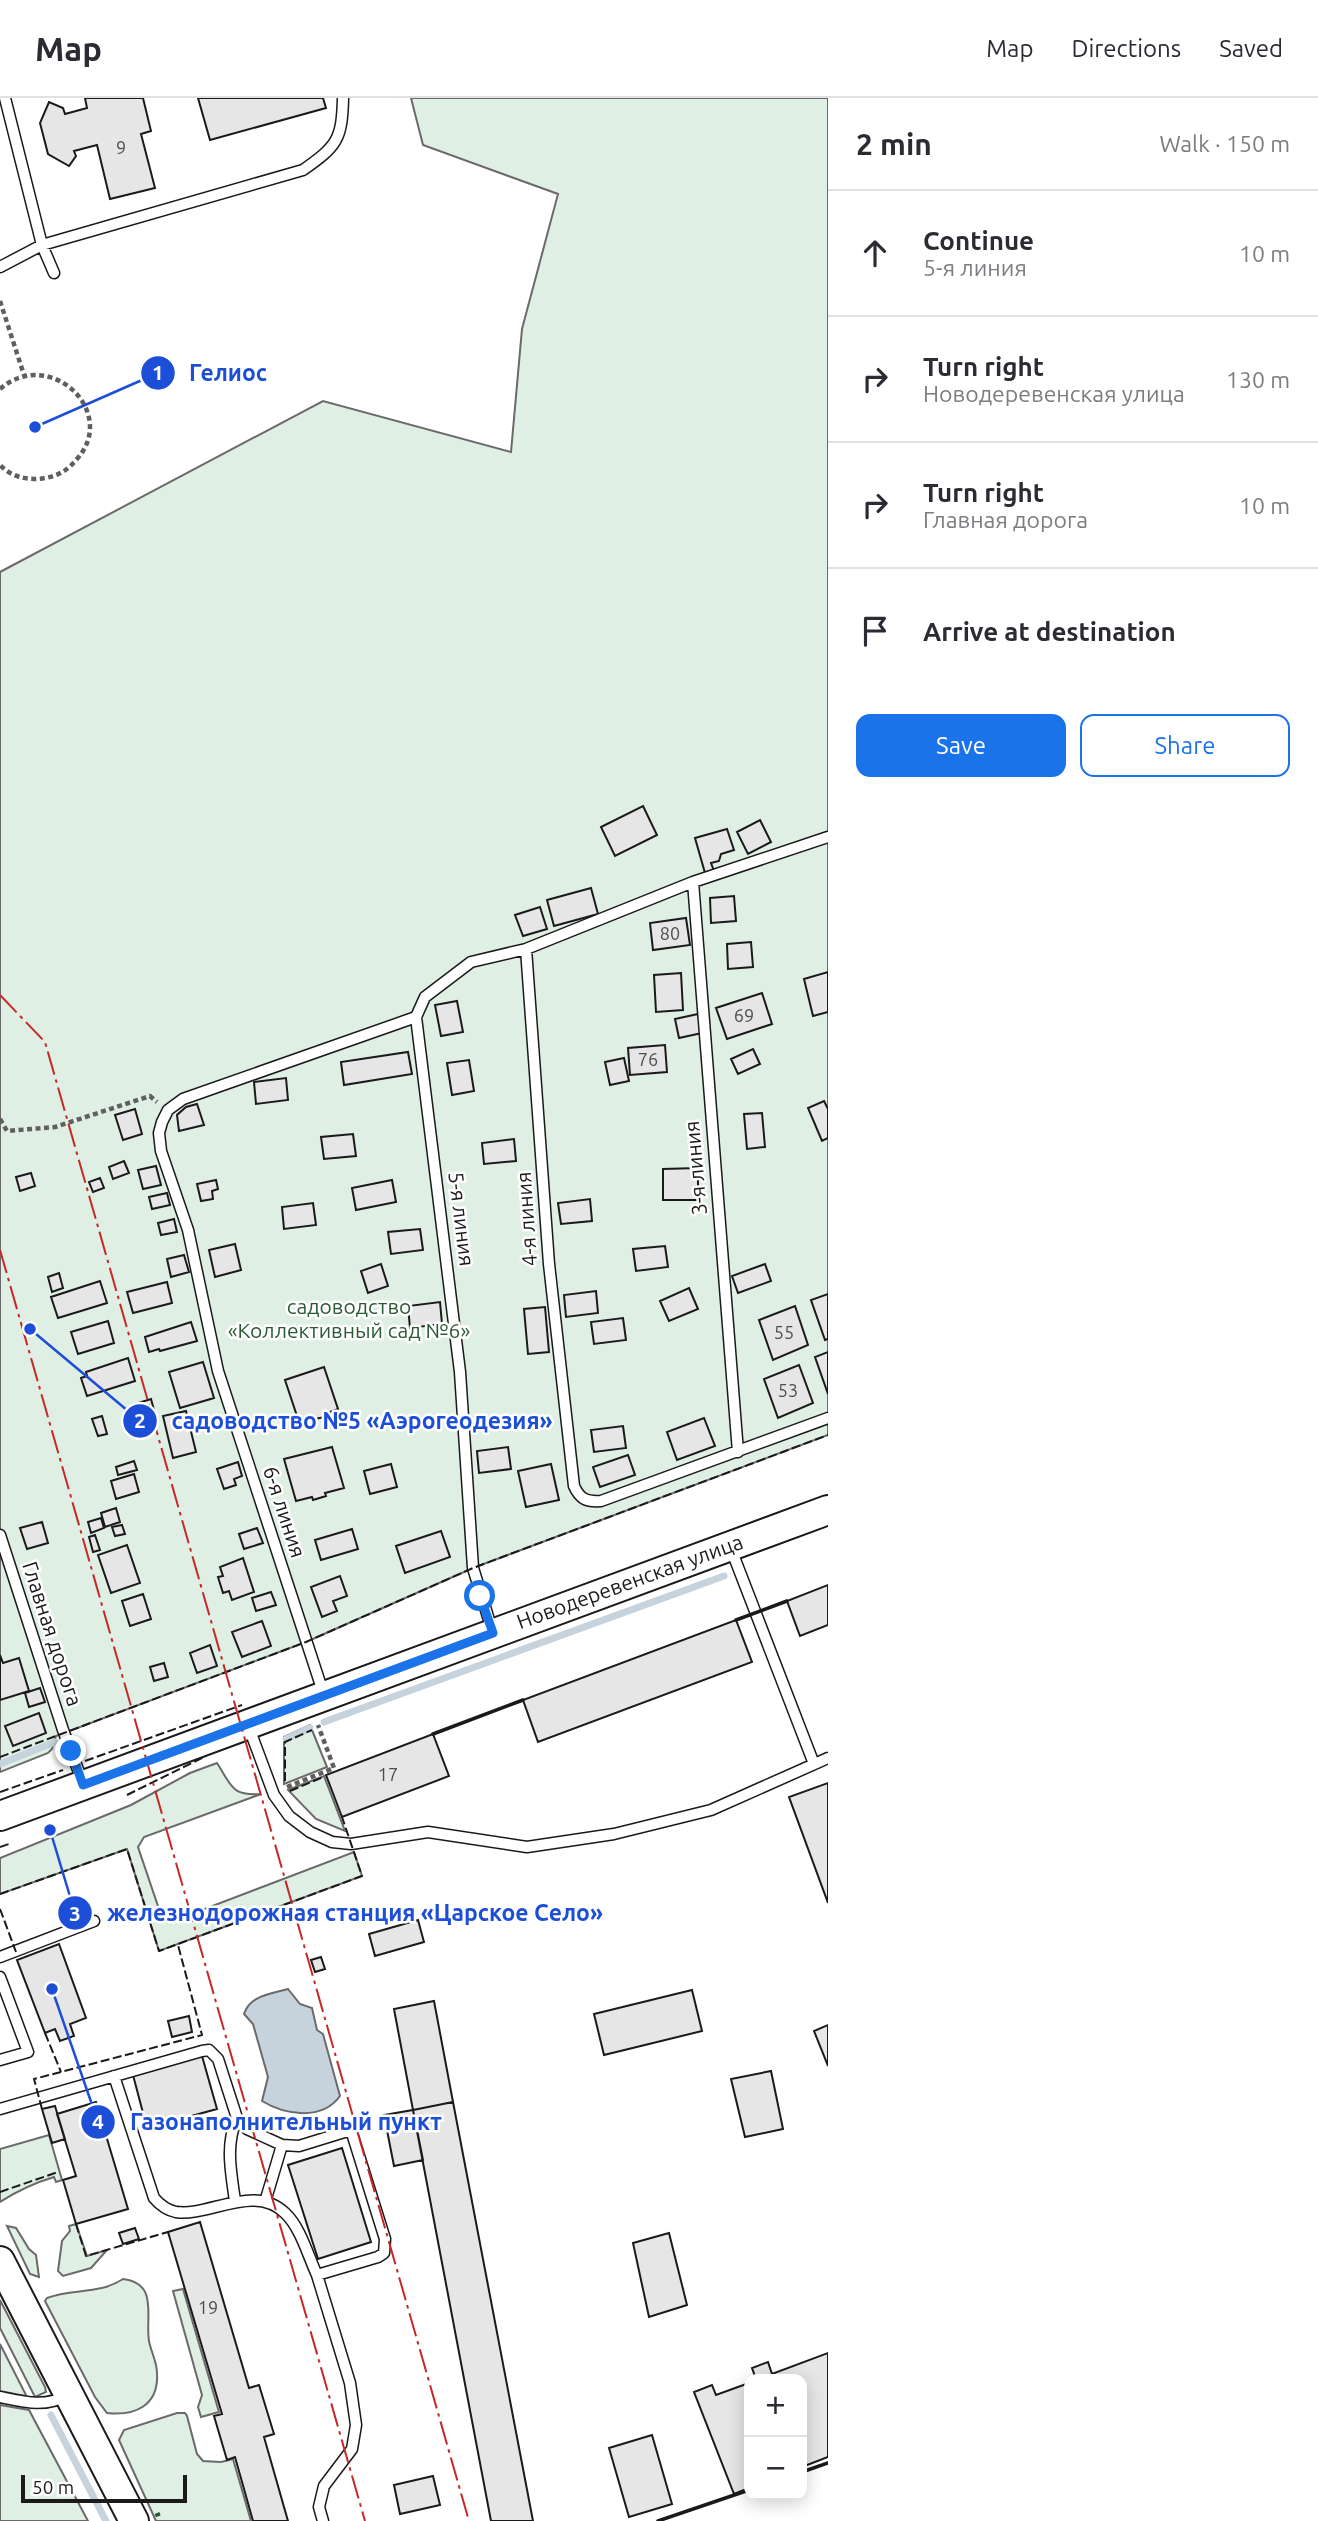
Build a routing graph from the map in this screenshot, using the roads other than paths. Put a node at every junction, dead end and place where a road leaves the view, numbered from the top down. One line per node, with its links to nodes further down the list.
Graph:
1 (5, 98): 3 (lane)
2 (343, 98): 3 (lane)
3 (42, 245): 4 (lane); 5 (lane)
4 (0, 267)
5 (54, 273)
6 (828, 837): 7 (lane)
7 (693, 882): 8 (lane); 11 (lane, 3-я линия)
8 (526, 949): 9 (lane); 11 (lane, 4-я линия)
9 (416, 1017): 15 (lane, 5-я линия); 16 (lane, 6-я линия)
10 (828, 1418): 11 (lane)
11 (738, 1452)
12 (828, 1510): 14 (main road, Новодеревенская улица)
13 (0, 1535): 20 (lane, Главная дорога)
14 (729, 1546): 15 (main road, Новодеревенская улица); 19 (lane)
15 (493, 1633): 16 (main road, Новодеревенская улица)
16 (320, 1707): 17 (main road, Новодеревенская улица)
17 (247, 1724): 19 (lane); 20 (main road, Новодеревенская улица)
18 (828, 1758): 19 (lane)
19 (814, 1764)
20 (83, 1785): 21 (main road, Новодеревенская улица)
21 (0, 1816)
22 (94, 1921): 23 (lane)
23 (0, 1957)
24 (0, 1977): 25 (lane)
25 (12, 2009): 26 (lane); 27 (lane)
26 (0, 2014)
27 (0, 2060)
28 (114, 2076): 29 (lane); 30 (lane); 32 (lane)
29 (0, 2109)
30 (237, 2118): 31 (lane); 32 (lane)
31 (282, 2145): 33 (lane); 35 (lane)
32 (234, 2201): 33 (lane)
33 (265, 2202): 35 (lane)
34 (0, 2261): 36 (main road)
35 (317, 2275): 39 (lane)
36 (68, 2395): 37 (lane); 38 (main road)
37 (0, 2397)
38 (134, 2521)
39 (323, 2521)

